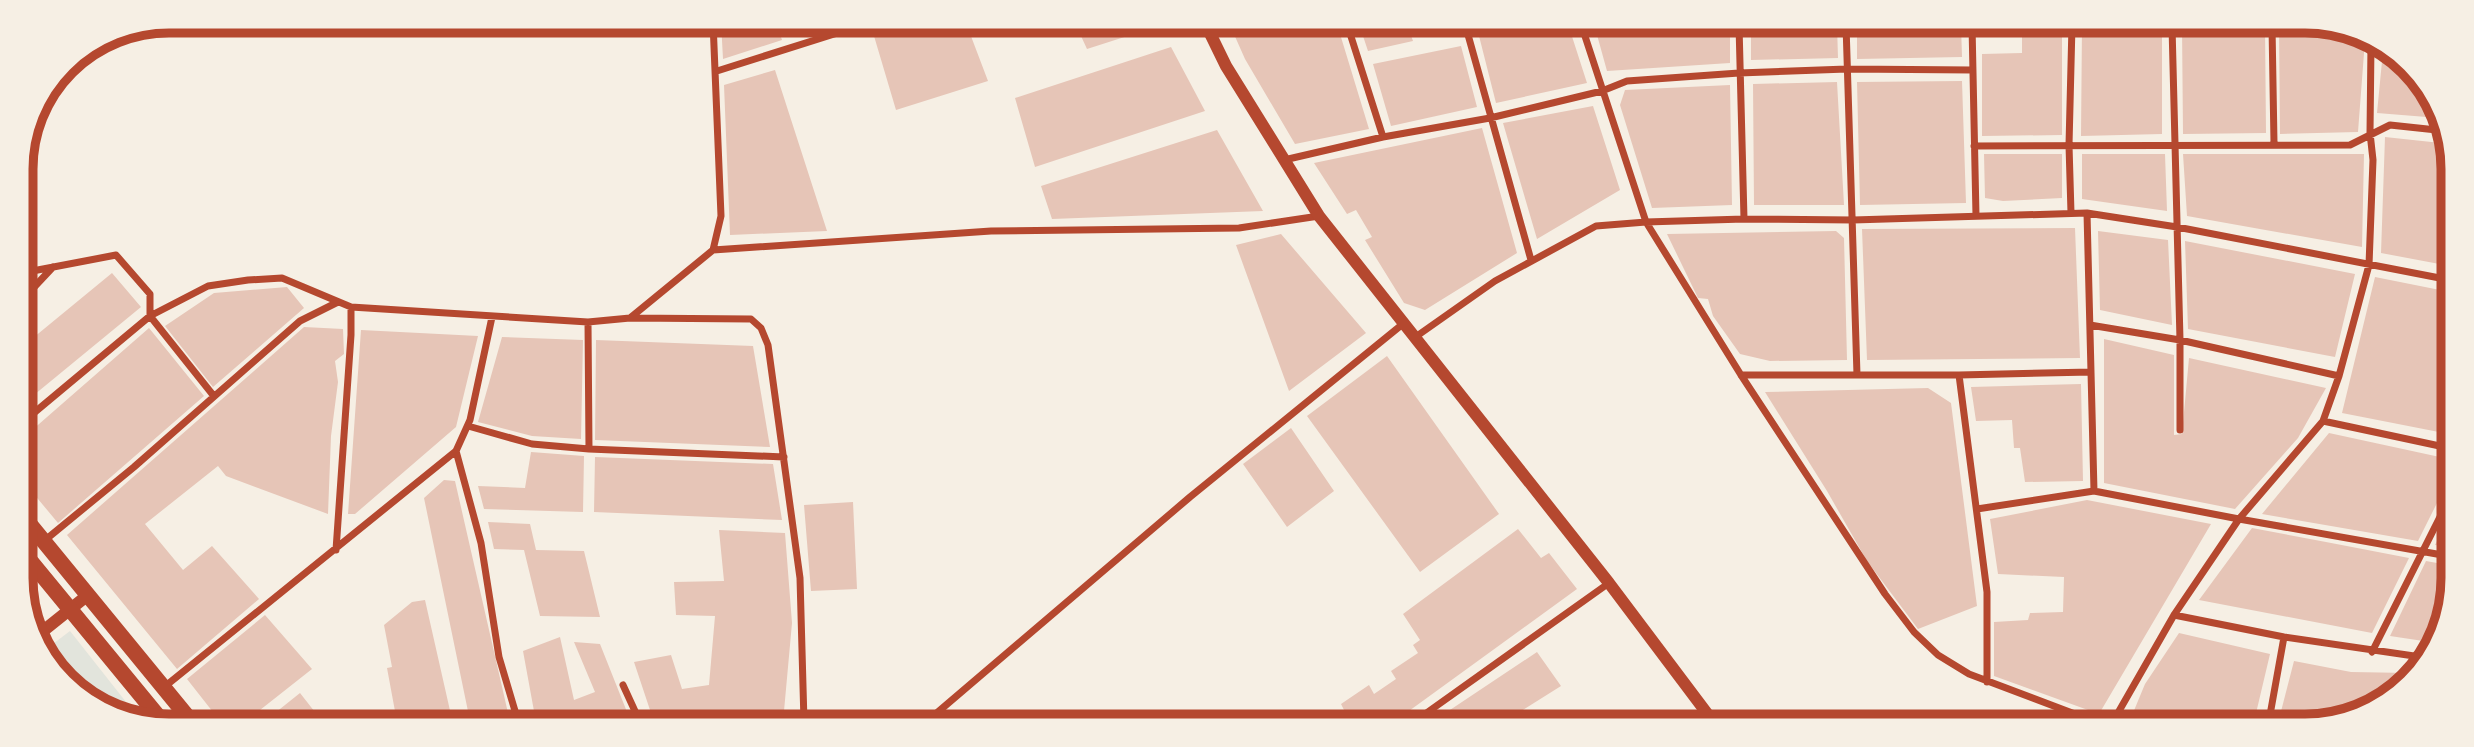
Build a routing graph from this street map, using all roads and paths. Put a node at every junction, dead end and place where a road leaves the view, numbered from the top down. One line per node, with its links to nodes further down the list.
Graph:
1 (1350, 33): 22 (street)
2 (1467, 33): 19 (street)
3 (1584, 33): 18 (street)
4 (1739, 33): 17 (street)
5 (1846, 33): 14 (street)
6 (1972, 33): 15 (street)
7 (2072, 33): 24 (street)
8 (2172, 33): 25 (street)
9 (2272, 33): 23 (street)
10 (714, 34): 16 (street)
11 (835, 34): 16 (street)
12 (1210, 34): 27 (street)
13 (2371, 50): 21 (street)
14 (1847, 69): 15 (street); 17 (street); 33 (street)
15 (1972, 70): 26 (street)
16 (717, 71): 36 (street)
17 (1739, 73): 18 (street); 32 (street)
18 (1602, 91): 19 (street); 34 (street)
19 (1490, 118): 22 (street); 37 (street)
20 (2435, 130): 21 (street)
21 (2370, 133): 23 (street); 38 (street)
22 (1383, 137): 27 (street)
23 (2274, 143): 25 (street)
24 (2069, 145): 25 (street); 26 (street); 28 (street)
25 (2174, 145): 35 (street)
26 (1974, 146): 31 (street)
27 (1284, 160): 30 (street)
28 (2071, 213): 29 (street); 31 (street)
29 (2087, 213): 35 (street); 50 (street)
30 (1319, 216): 36 (street); 49 (street)
31 (1976, 216): 33 (street)
32 (1744, 219): 33 (street); 34 (street)
33 (1853, 220): 54 (street)
34 (1646, 222): 37 (street); 55 (street)
35 (2177, 227): 38 (street); 52 (street)
36 (713, 250): 47 (street)
37 (1531, 260): 51 (street)
38 (2369, 265): 41 (street); 57 (street)
39 (53, 267): 40 (street); 42 (street); 45 (street)
40 (34, 271)
41 (2441, 278)
42 (34, 288)
43 (338, 302): 44 (street); 45 (street); 58 (street)
44 (351, 307): 46 (street); 73 (street)
45 (150, 316): 58 (street); 59 (street)
46 (492, 317): 48 (street); 61 (street)
47 (630, 318): 48 (street); 66 (street)
48 (589, 322): 64 (street)
49 (1404, 323): 51 (street); 98 (street)
50 (2090, 325): 52 (street); 53 (street)
51 (1414, 338): 77 (street)
52 (2180, 340): 57 (street); 62 (street)
53 (2091, 372): 56 (street); 67 (street)
54 (1857, 374): 55 (street); 56 (street)
55 (1741, 375): 85 (street)
56 (1959, 375): 68 (street)
57 (2339, 376): 60 (street)
58 (213, 395): 72 (street)
59 (33, 413)
60 (2323, 421): 63 (street); 70 (street)
61 (468, 426): 64 (street); 65 (street)
62 (2180, 430)
63 (2441, 446)
64 (589, 449): 66 (street)
65 (456, 452): 73 (street); 95 (street)
66 (784, 457): 97 (street)
67 (2094, 491): 68 (street); 70 (street)
68 (1977, 509): 85 (street)
69 (2441, 514): 74 (street)
70 (2239, 519): 74 (street); 80 (street)
71 (33, 528): 72 (main road)
72 (44, 541): 78 (main road)
73 (336, 550): 87 (street)
74 (2421, 551): 75 (street); 83 (street)
75 (2441, 555)
76 (33, 564): 79 (main road)
77 (1609, 583): 89 (street); 90 (street)
78 (88, 595): 79 (street); 87 (main road)
79 (71, 608): 81 (street); 88 (main road)
80 (2174, 615): 82 (street); 92 (street)
81 (44, 630)
82 (2284, 638): 83 (street); 93 (street)
83 (2372, 652): 84 (street)
84 (2415, 656)
85 (1987, 682): 91 (street)
86 (624, 685): 96 (street)
87 (163, 688): 94 (main road)
88 (156, 713)
89 (1426, 713)
90 (1707, 713)
91 (2072, 713)
92 (2118, 713)
93 (2271, 713)
94 (185, 714)
95 (514, 714)
96 (636, 714)
97 (804, 714)
98 (936, 714)

